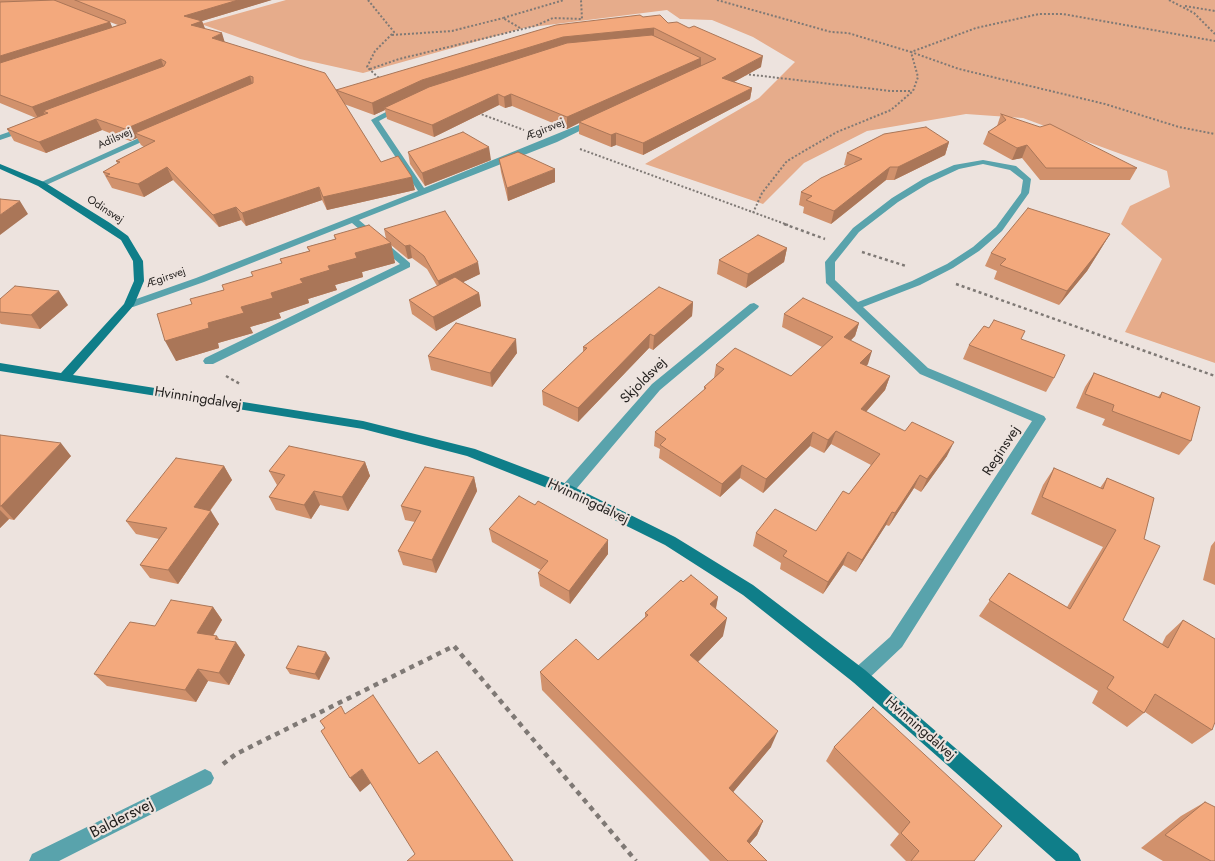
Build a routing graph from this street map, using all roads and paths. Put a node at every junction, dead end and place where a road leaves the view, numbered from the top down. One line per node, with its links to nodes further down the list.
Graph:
1 (368, 0): 11 (path)
2 (564, 0): 8 (path)
3 (581, 0): 9 (path)
4 (717, 0): 13 (path)
5 (1169, 0): 6 (path)
6 (1182, 5): 7 (path); 10 (path)
7 (1215, 11)
8 (502, 18): 9 (path); 11 (path)
9 (520, 29): 14 (path)
10 (1215, 34)
11 (392, 35): 14 (path)
12 (1215, 40): 13 (path)
13 (912, 52): 17 (path); 23 (path)
14 (370, 70): 16 (path)
15 (737, 73): 17 (path)
16 (386, 81)
17 (913, 91): 29 (path)
18 (409, 103): 28 (street)
19 (472, 111): 25 (path)
20 (606, 116): 25 (street, Ægirsvej)
21 (37, 124): 24 (street)
22 (165, 130): 27 (street, Adilsvej)
23 (1215, 134)
24 (0, 138)
25 (554, 140): 28 (street, Ægirsvej); 29 (path)
26 (0, 166): 27 (street, Odinsvej)
27 (41, 184): 33 (street, Odinsvej)
28 (422, 191): 30 (street, Ægirsvej)
29 (753, 213): 31 (path)
30 (352, 219): 33 (street, Ægirsvej); 36 (street)
31 (844, 245): 32 (path); 32 (street, Reginsvej); 35 (street, Reginsvej)
32 (932, 275): 35 (street, Reginsvej); 38 (path)
33 (129, 305): 39 (street, Odinsvej)
34 (754, 306): 41 (street, Skjoldsvej)
35 (856, 306): 42 (street, Reginsvej)
36 (209, 361): 40 (path)
37 (0, 367): 39 (street, Hvinningdalvej)
38 (1215, 376)
39 (63, 378): 40 (street, Hvinningdalvej)
40 (242, 406): 41 (street, Hvinningdalvej)
41 (566, 490): 42 (street, Hvinningdalvej)
42 (859, 676): 46 (street, Hvinningdalvej)
43 (205, 778): 44 (street, Baldersvej); 45 (path)
44 (39, 861)
45 (636, 861)
46 (1071, 861)

